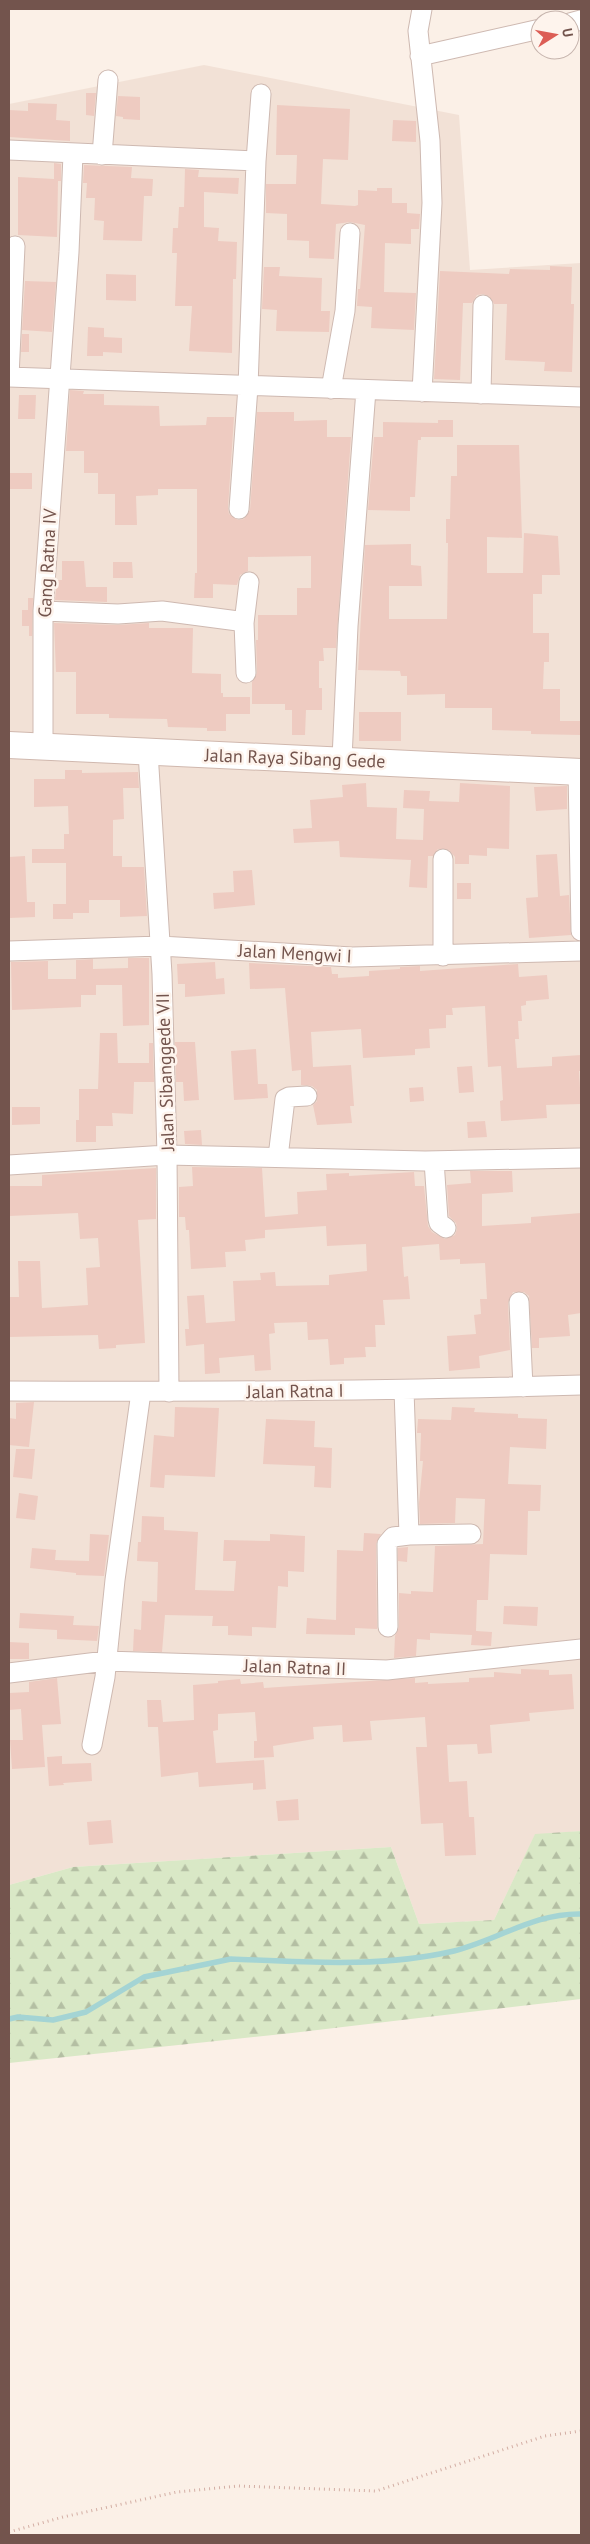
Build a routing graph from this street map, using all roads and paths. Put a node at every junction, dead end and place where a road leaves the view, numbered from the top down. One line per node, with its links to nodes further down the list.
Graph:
1 (422, 9): 3 (street)
2 (530, 31): 3 (street)
3 (420, 56): 18 (street)
4 (108, 80): 8 (street)
5 (261, 94): 9 (street)
6 (9, 150): 7 (street)
7 (73, 154): 8 (street); 14 (street, Gang Ratna IV)
8 (102, 156): 9 (street)
9 (256, 161): 15 (street)
10 (350, 232): 16 (street)
11 (15, 246): 13 (street)
12 (483, 305): 19 (street)
13 (9, 377): 14 (street)
14 (61, 380): 15 (street); 23 (street, Gang Ratna IV)
15 (248, 387): 16 (street); 21 (street)
16 (331, 390): 17 (street)
17 (366, 390): 18 (street); 29 (street)
18 (422, 392): 19 (street)
19 (481, 394): 20 (street)
20 (581, 397)
21 (239, 509)
22 (249, 582): 24 (street)
23 (44, 611): 24 (street); 27 (street, Gang Ratna IV)
24 (244, 623): 25 (street)
25 (246, 673)
26 (9, 745): 27 (main road, Jalan Raya Sibang Gede)
27 (43, 746): 28 (main road, Jalan Raya Sibang Gede)
28 (148, 752): 29 (main road, Jalan Raya Sibang Gede); 33 (street, Jalan Sibanggede VII)
29 (342, 759): 30 (main road, Jalan Raya Sibang Gede)
30 (580, 771): 32 (street)
31 (443, 859): 36 (street)
32 (581, 931)
33 (160, 946): 34 (street, Jalan Mengwi I); 36 (street, Jalan Mengwi I); 38 (street, Jalan Sibanggede VII)
34 (9, 951)
35 (581, 951): 36 (street, Jalan Mengwi I)
36 (443, 956)
37 (307, 1096): 39 (street)
38 (167, 1155): 39 (street); 42 (street); 50 (street, Jalan Sibanggede VII)
39 (278, 1157): 41 (street)
40 (581, 1158): 41 (street)
41 (434, 1161): 43 (street)
42 (9, 1165)
43 (446, 1228)
44 (519, 1302): 46 (street)
45 (581, 1385): 46 (street, Jalan Ratna I)
46 (523, 1386): 47 (street, Jalan Ratna I)
47 (404, 1390): 50 (street, Jalan Ratna I); 51 (street)
48 (9, 1391): 49 (street, Jalan Ratna I)
49 (141, 1392): 50 (street, Jalan Ratna I); 55 (street)
50 (169, 1392)
51 (408, 1534): 52 (street); 53 (street)
52 (471, 1534)
53 (388, 1627)
54 (581, 1649): 55 (street, Jalan Ratna II)
55 (106, 1660): 56 (street, Jalan Ratna II); 57 (street)
56 (9, 1673)
57 (92, 1745)
58 (581, 2431): 59 (path)
59 (9, 2532)

